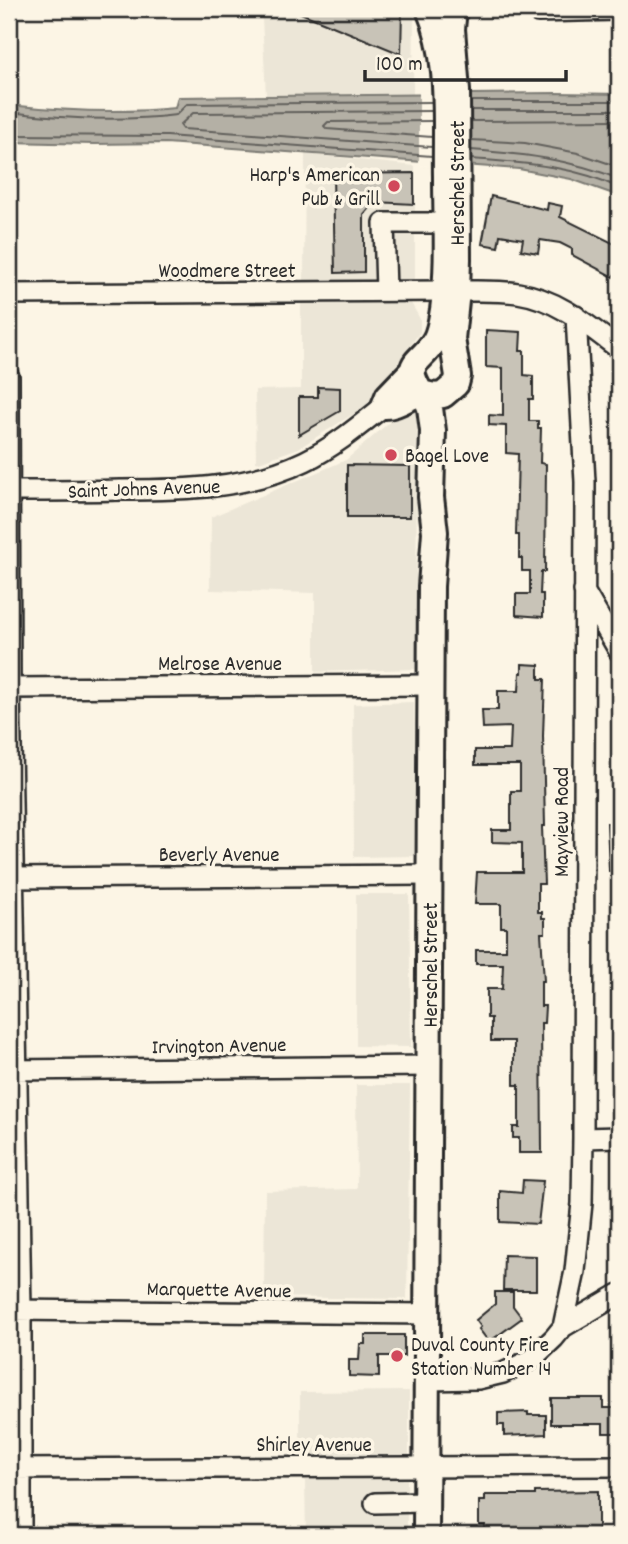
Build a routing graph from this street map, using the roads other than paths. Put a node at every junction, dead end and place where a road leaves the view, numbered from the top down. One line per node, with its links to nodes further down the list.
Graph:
1 (429, 9): 5 (main road, Herschel Street)
2 (454, 9): 5 (main road, Herschel Street)
3 (540, 9): 4 (street)
4 (619, 10)
5 (448, 57): 6 (main road, Herschel Street)
6 (451, 171): 7 (main road, Herschel Street); 9 (main road, Herschel Street)
7 (446, 223): 8 (street); 9 (main road, Herschel Street)
8 (386, 291): 9 (street, Woodmere Street); 10 (street, Woodmere Street)
9 (451, 291): 11 (street, Woodmere Street); 13 (main road, Herschel Street); 15 (main road, Herschel Street)
10 (9, 294)
11 (576, 316): 12 (street, Woodmere Street); 20 (street, Mayview Road)
12 (619, 349)
13 (454, 358): 15 (main road); 16 (main road, Herschel Street)
14 (9, 377): 18 (street)
15 (421, 378): 16 (main road); 17 (main road, Saint Johns Avenue); 19 (main road, Herschel Street)
16 (451, 390): 19 (main road, Herschel Street)
17 (384, 406): 18 (street, Saint Johns Avenue)
18 (10, 491): 23 (street)
19 (435, 532): 22 (main road, Herschel Street)
20 (583, 590): 21 (street); 29 (street, Mayview Road)
21 (619, 651)
22 (431, 685): 23 (street, Melrose Avenue); 24 (main road, Herschel Street)
23 (9, 688): 25 (street)
24 (430, 875): 25 (street, Beverly Avenue); 26 (main road, Herschel Street)
25 (11, 878): 27 (street)
26 (430, 1066): 27 (street, Irvington Avenue); 32 (main road, Herschel Street)
27 (13, 1070): 31 (street)
28 (619, 1137): 29 (street)
29 (583, 1138): 33 (street, Mayview Road)
30 (619, 1294): 33 (street)
31 (15, 1310): 32 (street, Marquette Avenue); 37 (street)
32 (428, 1314): 34 (main road, Herschel Street)
33 (563, 1326): 34 (street)
34 (428, 1380): 35 (main road, Herschel Street)
35 (427, 1466): 36 (street, Shirley Avenue); 37 (street, Shirley Avenue); 38 (main road, Herschel Street)
36 (619, 1466)
37 (15, 1469): 40 (street)
38 (426, 1502): 39 (street); 41 (main road, Herschel Street)
39 (375, 1503)
40 (21, 1535)
41 (426, 1535)

